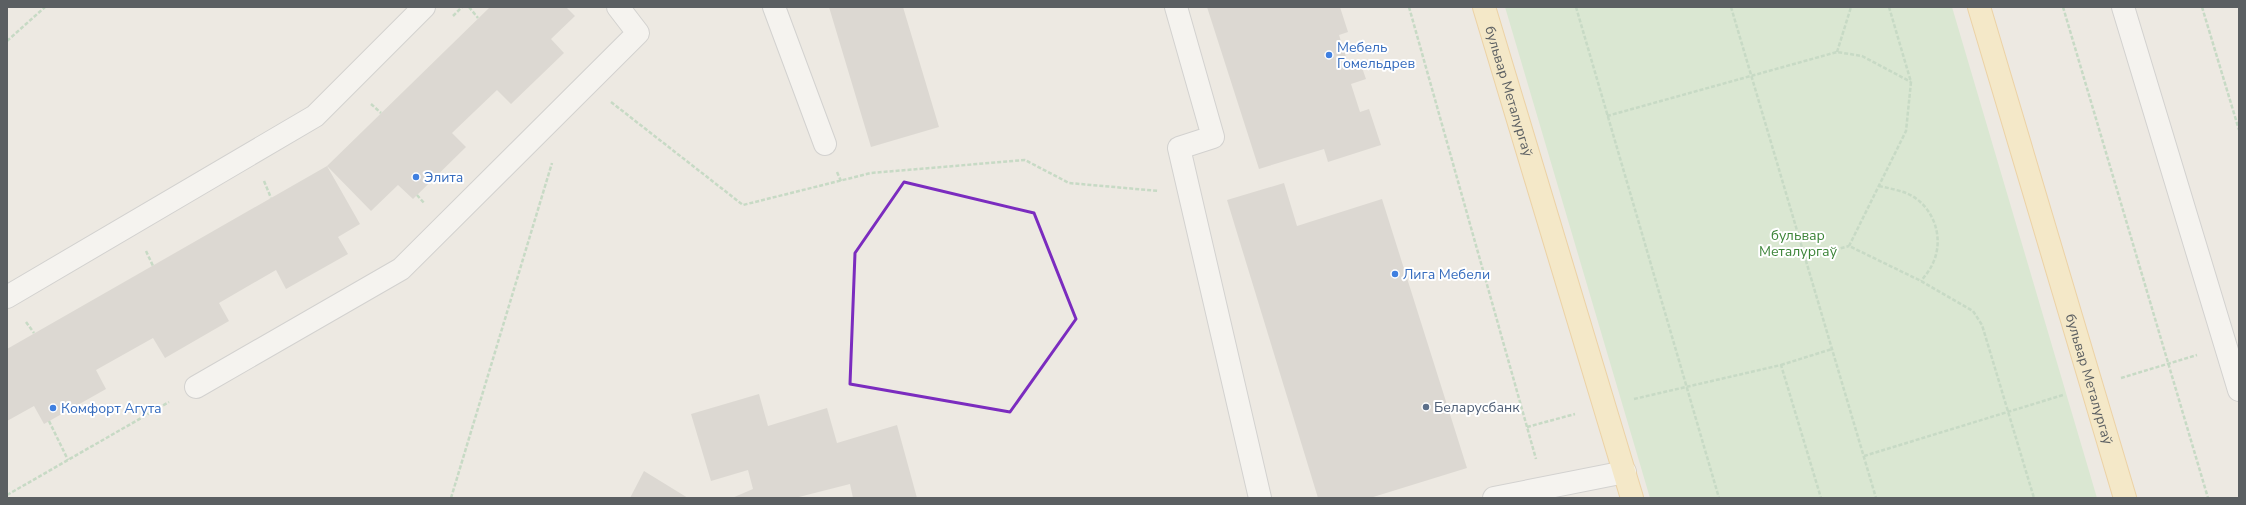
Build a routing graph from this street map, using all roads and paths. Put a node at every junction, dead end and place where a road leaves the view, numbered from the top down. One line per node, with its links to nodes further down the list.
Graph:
1 (46, 7): 18 (path)
2 (424, 7): 38 (lane)
3 (469, 7): 17 (path)
4 (618, 7): 22 (lane)
5 (774, 7): 27 (lane)
6 (1176, 7): 31 (lane)
7 (1409, 7): 54 (path)
8 (1484, 7): 53 (main road, бульвар Металургаў)
9 (1576, 7): 25 (path)
10 (1731, 7): 20 (path)
11 (1851, 7): 19 (path)
12 (1889, 7): 21 (path)
13 (1980, 7): 47 (main road, бульвар Металургаў)
14 (2063, 7): 43 (path)
15 (2123, 7): 41 (lane)
16 (2202, 7): 26 (path)
17 (478, 18)
18 (7, 41)
19 (1836, 52): 20 (path); 21 (path)
20 (1752, 76): 25 (path); 35 (path)
21 (1911, 82): 30 (path)
22 (588, 84): 31 (path); 45 (lane)
23 (367, 101): 24 (path)
24 (381, 113)
25 (1607, 116): 46 (path)
26 (2239, 130)
27 (825, 144)
28 (552, 161): 56 (path)
29 (262, 179): 32 (path)
30 (1879, 186): 33 (path); 37 (path)
31 (1189, 194): 57 (lane)
32 (271, 198)
33 (1849, 246): 35 (path); 37 (path)
34 (144, 247): 36 (path)
35 (1806, 258): 42 (path)
36 (153, 266)
37 (1921, 281): 49 (path)
38 (7, 297)
39 (23, 316): 40 (path)
40 (34, 333)
41 (2226, 346): 43 (path); 48 (lane)
42 (1832, 349): 44 (path); 51 (path)
43 (2168, 363): 47 (path); 65 (path)
44 (1781, 365): 46 (path); 61 (path)
45 (196, 386): 52 (path)
46 (1686, 386): 60 (path)
47 (2092, 387): 49 (path); 64 (main road, бульвар Металургаў)
48 (2239, 390)
49 (2008, 411): 51 (path); 63 (path)
50 (49, 421): 52 (path)
51 (1864, 456): 62 (path)
52 (68, 460): 55 (path)
53 (1625, 472): 54 (lane); 59 (main road, бульвар Металургаў)
54 (1544, 488): 58 (lane)
55 (7, 496)
56 (451, 498)
57 (1260, 498)
58 (1494, 498)
59 (1632, 498)
60 (1719, 498)
61 (1821, 498)
62 (1876, 498)
63 (2034, 498)
64 (2125, 498)
65 (2208, 498)

